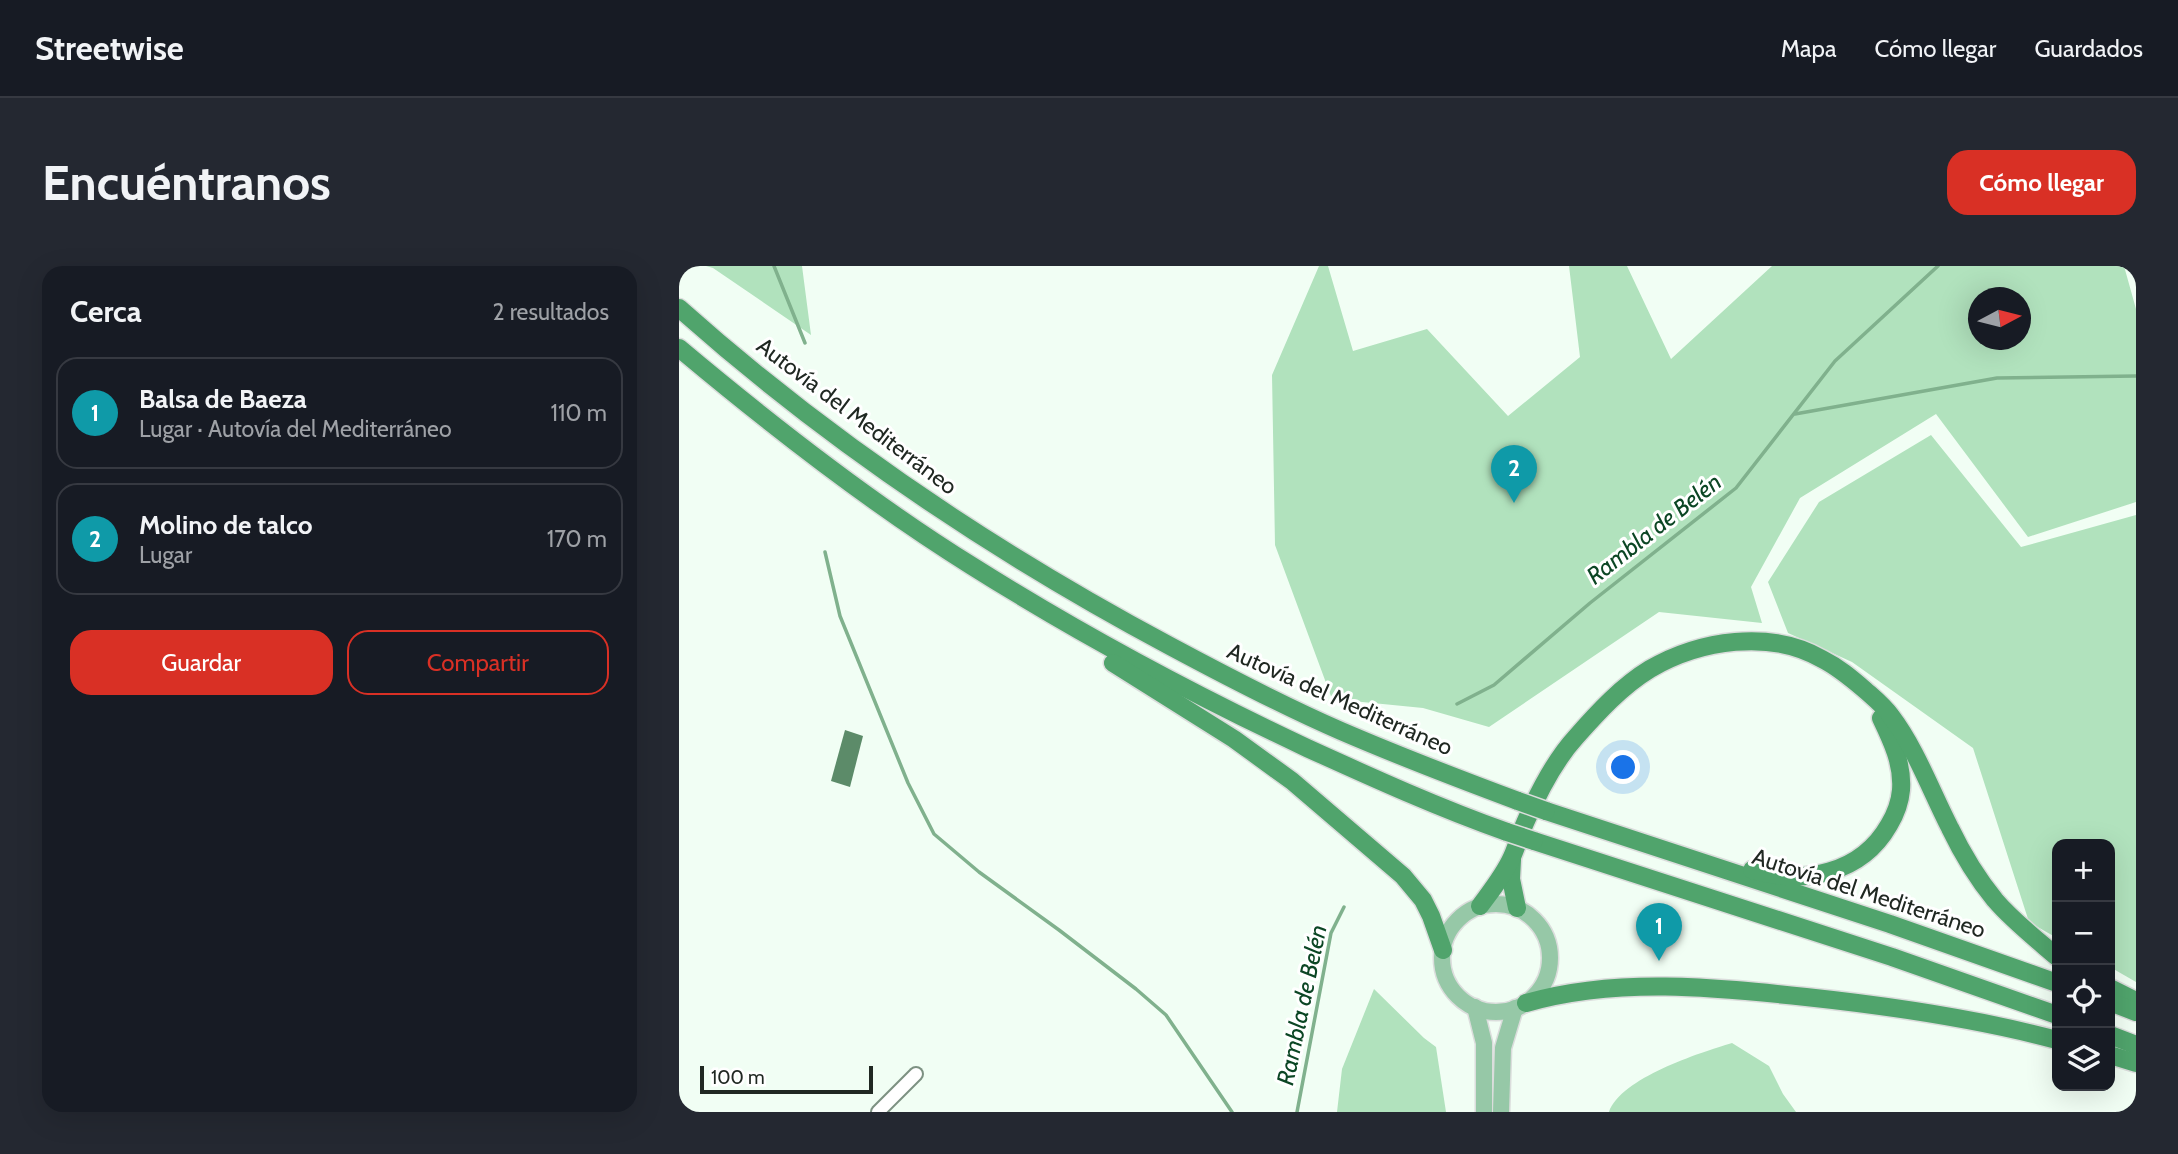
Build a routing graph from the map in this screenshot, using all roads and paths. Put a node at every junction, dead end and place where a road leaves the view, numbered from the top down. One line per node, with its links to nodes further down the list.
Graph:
1 (679, 308): 6 (highway, Autovía del Mediterráneo, bridge)
2 (679, 348): 3 (highway)
3 (1056, 617): 9 (highway); 18 (highway, bridge)
4 (1866, 691): 5 (highway); 6 (highway); 10 (highway)
5 (1512, 858): 7 (highway); 8 (highway)
6 (1713, 867): 11 (highway, Autovía del Mediterráneo)
7 (1480, 906): 8 (main road); 9 (main road)
8 (1517, 908): 14 (main road)
9 (1443, 950): 16 (main road)
10 (2052, 953)
11 (2052, 981)
12 (2115, 990): 13 (highway)
13 (2136, 1000)
14 (1521, 1005): 16 (main road); 20 (highway); 27 (main road)
15 (2115, 1005): 17 (highway)
16 (1475, 1007): 26 (main road)
17 (2136, 1012)
18 (2052, 1013)
19 (2115, 1037): 21 (highway)
20 (2052, 1039)
21 (2136, 1045)
22 (2115, 1057): 23 (highway)
23 (2136, 1063)
24 (916, 1074): 25 (street)
25 (878, 1112)
26 (1484, 1112)
27 (1501, 1112)

